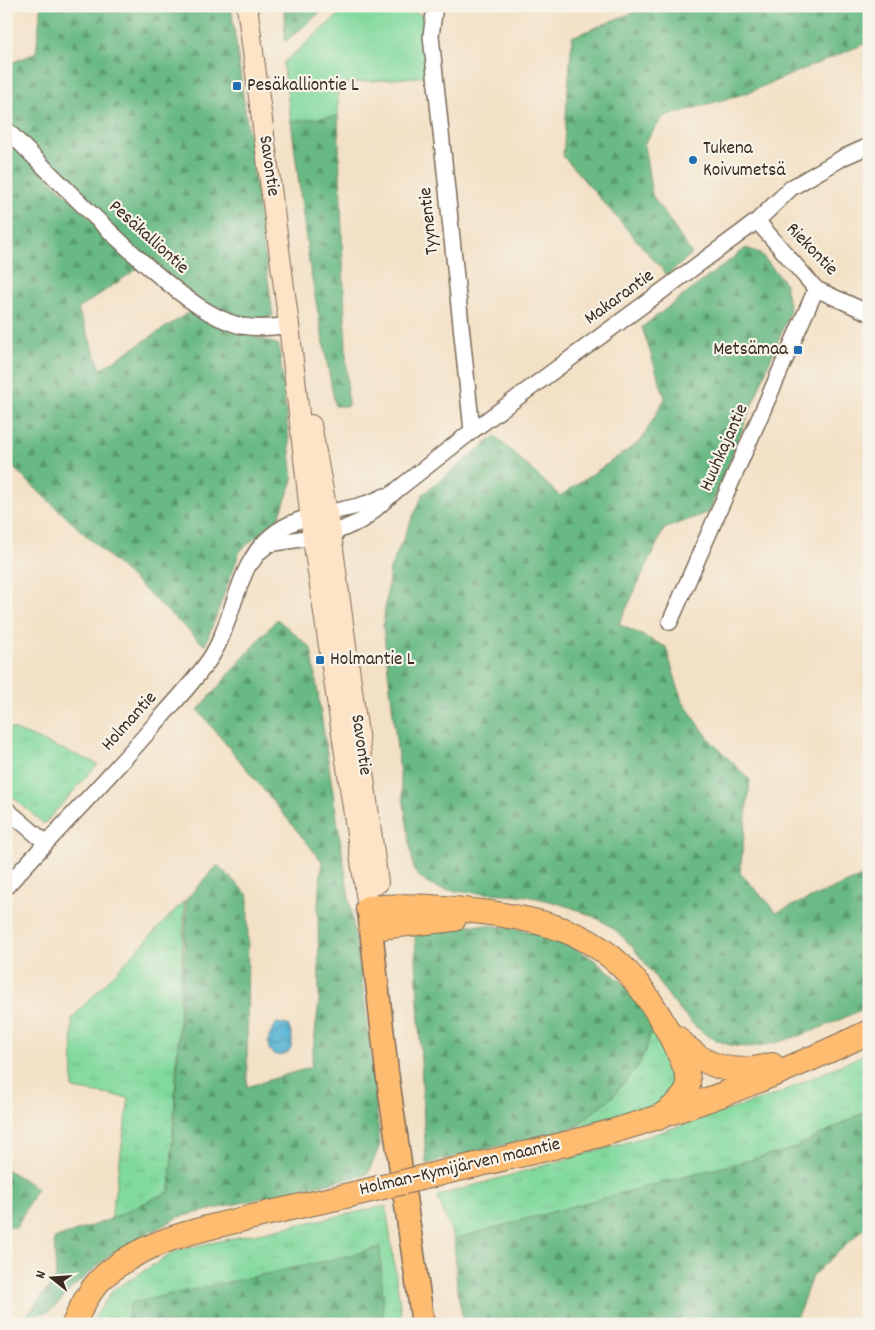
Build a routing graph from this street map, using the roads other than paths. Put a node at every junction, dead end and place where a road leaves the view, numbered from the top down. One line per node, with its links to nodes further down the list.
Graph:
1 (247, 6): 8 (main road, Savontie)
2 (435, 6): 9 (street, Tyynentie)
3 (6, 129): 8 (street, Pesäkalliontie)
4 (869, 146): 5 (street, Makarantie)
5 (757, 221): 6 (street, Riekontie); 9 (street, Makarantie)
6 (816, 289): 7 (street, Riekontie); 14 (street, Huuhkajantie)
7 (869, 313)
8 (289, 325): 11 (main road, Savontie)
9 (472, 432): 10 (street, Makarantie)
10 (398, 489): 11 (street, Makarantie); 12 (street, Makarantie)
11 (319, 515): 12 (main road, Savontie); 13 (street, Holmantie)
12 (322, 537): 13 (street, Holmantie); 18 (main road, Savontie)
13 (252, 562): 16 (street, Holmantie)
14 (670, 622)
15 (6, 808): 16 (street)
16 (46, 843): 17 (street, Holmantie)
17 (6, 887)
18 (376, 917): 19 (highway); 22 (main road, Savontie)
19 (665, 1025): 20 (highway); 21 (highway)
20 (859, 1037): 21 (highway, Holman–Kymijärven maantie)
21 (658, 1118): 23 (highway, Holman–Kymijärven maantie, bridge)
22 (415, 1266): 26 (main road, Savontie); 27 (main road, Savontie)
23 (98, 1282): 24 (highway); 25 (highway, Holman–Kymijärven maantie)
24 (59, 1324)
25 (74, 1324)
26 (413, 1324)
27 (422, 1324)

